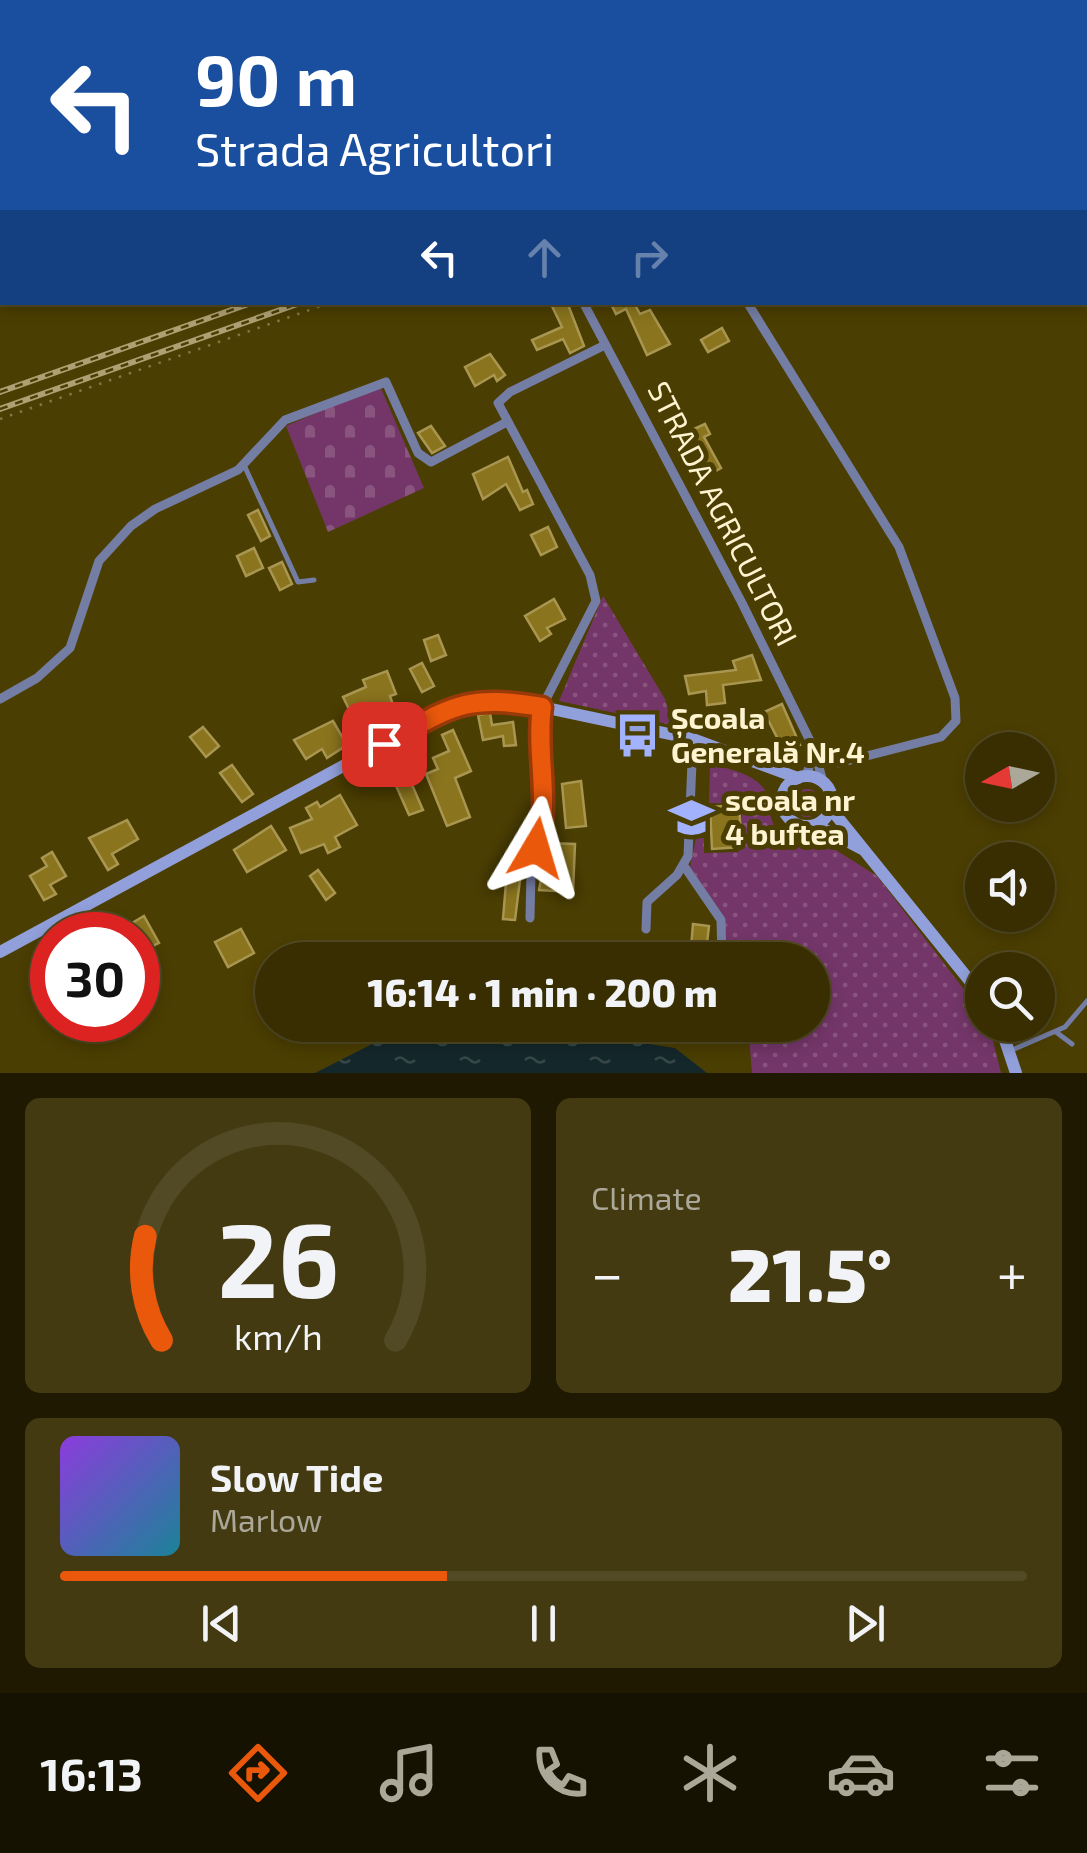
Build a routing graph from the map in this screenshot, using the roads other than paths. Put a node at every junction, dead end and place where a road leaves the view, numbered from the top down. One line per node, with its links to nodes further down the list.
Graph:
1 (585, 305): 3 (street, STRADA AGRICULTORI)
2 (749, 305): 11 (street)
3 (606, 344): 4 (street); 10 (street, STRADA AGRICULTORI)
4 (506, 423): 5 (street); 8 (street)
5 (244, 465): 6 (lane); 7 (street)
6 (314, 580)
7 (0, 700)
8 (542, 707): 9 (main road); 20 (street); 23 (main road)
9 (693, 739): 12 (main road); 19 (street)
10 (814, 749): 13 (street); 14 (street, STRADA AGRICULTORI)
11 (839, 763)
12 (759, 765): 13 (main road); 15 (main road)
13 (802, 777): 14 (main road); 15 (main road)
14 (824, 782): 16 (main road)
15 (783, 795): 17 (main road)
16 (831, 809): 17 (main road); 18 (main road)
17 (816, 825): 18 (main road)
18 (868, 853): 24 (main road)
19 (684, 866): 21 (street); 22 (street)
20 (530, 918)
21 (646, 929)
22 (722, 942)
23 (0, 952)
24 (965, 975)
25 (1087, 1001): 26 (lane)
26 (1056, 1032): 28 (lane); 29 (lane)
27 (1007, 1042): 29 (main road)
28 (1072, 1044)
29 (1010, 1050): 30 (main road)
30 (1016, 1073)

